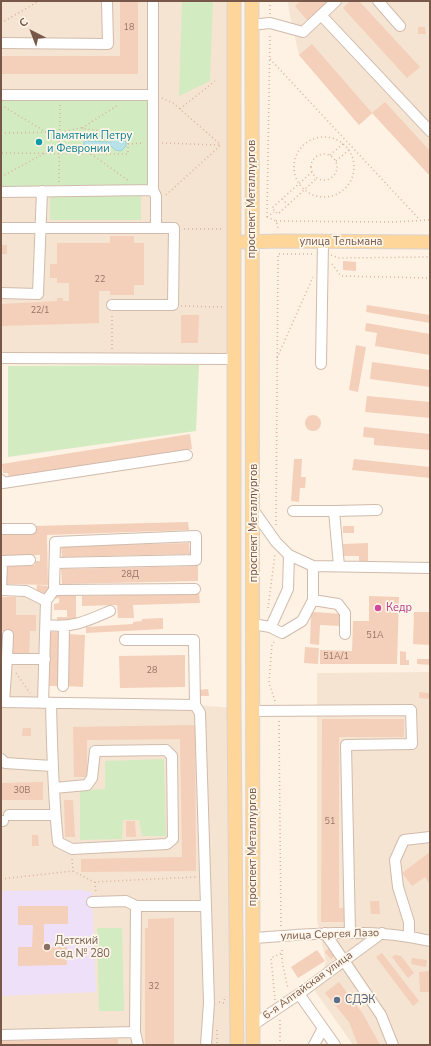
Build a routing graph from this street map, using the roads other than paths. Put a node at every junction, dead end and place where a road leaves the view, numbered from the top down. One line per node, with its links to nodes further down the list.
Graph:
1 (107, 1): 10 (street)
2 (153, 1): 12 (street)
3 (234, 1): 20 (main road, проспект Металлургов)
4 (252, 1): 8 (main road, проспект Металлургов)
5 (336, 1): 7 (street)
6 (378, 1): 9 (street)
7 (321, 15): 8 (street); 13 (street)
8 (251, 25): 21 (main road, проспект Металлургов)
9 (400, 26)
10 (1, 42)
11 (1, 95): 12 (street)
12 (153, 95): 16 (street)
13 (430, 131)
14 (42, 191): 15 (street); 16 (street); 18 (street)
15 (1, 192)
16 (155, 193): 19 (street)
17 (1, 228): 18 (street)
18 (41, 228): 19 (street); 24 (street)
19 (156, 228): 25 (street)
20 (234, 242): 21 (main road, улица Тельмана); 27 (main road, проспект Металлургов)
21 (252, 242): 23 (main road, улица Тельмана); 33 (main road, проспект Металлургов)
22 (430, 242): 23 (main road, улица Тельмана)
23 (323, 248): 29 (street)
24 (1, 293)
25 (112, 305)
26 (1, 358): 27 (street); 28 (street)
27 (234, 359): 78 (main road, проспект Металлургов)
28 (1, 364)
29 (321, 364)
30 (187, 455): 31 (street)
31 (1, 480)
32 (377, 510): 35 (street)
33 (254, 511): 38 (street); 50 (main road, проспект Металлургов)
34 (293, 511): 35 (street)
35 (334, 511): 42 (street)
36 (1, 529): 37 (street)
37 (30, 529)
38 (290, 555): 41 (street); 52 (street)
39 (30, 560): 45 (street)
40 (55, 563): 40 (street); 46 (street)
41 (313, 566): 42 (street); 47 (street)
42 (338, 566): 43 (street)
43 (430, 568)
44 (195, 589): 46 (street)
45 (1, 590): 48 (street)
46 (54, 590): 48 (street)
47 (313, 600): 52 (street); 54 (street)
48 (46, 601): 51 (street)
49 (110, 611): 53 (street)
50 (253, 624): 52 (street); 63 (main road, проспект Металлургов)
51 (47, 625): 53 (street); 58 (street)
52 (270, 626)
53 (64, 627): 59 (street)
54 (345, 634)
55 (8, 635): 57 (street)
56 (125, 640): 62 (street)
57 (7, 659): 58 (street); 60 (street)
58 (45, 660): 61 (street)
59 (63, 686)
60 (3, 702): 61 (street)
61 (43, 703): 62 (street); 65 (street)
62 (195, 705): 72 (street)
63 (252, 711): 75 (street); 77 (main road, проспект Металлургов)
64 (2, 764): 65 (street)
65 (52, 766): 66 (street)
66 (54, 788): 67 (street); 67 (street)
67 (55, 815): 68 (street)
68 (5, 819)
69 (430, 837): 76 (street)
70 (94, 901): 71 (street)
71 (136, 906): 72 (street); 84 (street)
72 (206, 906): 87 (street)
73 (382, 932): 75 (street, улица Сергея Лазо); 76 (street, улица Сергея Лазо); 80 (street, 6-я Алтайская улица)
74 (325, 933): 75 (street, улица Сергея Лазо); 77 (street, улица Сергея Лазо); 80 (street)
75 (350, 933)
76 (409, 936): 79 (street, улица Сергея Лазо)
77 (253, 938): 78 (main road); 82 (main road, проспект Металлургов)
78 (237, 940): 88 (main road, проспект Металлургов)
79 (430, 941)
80 (344, 959): 81 (street, 6-я Алтайская улица); 92 (street)
81 (299, 994): 82 (street, 6-я Алтайская улица); 83 (street)
82 (253, 1025): 89 (main road, проспект Металлургов)
83 (323, 1028): 90 (street); 91 (street)
84 (135, 1032): 85 (street); 86 (street)
85 (1, 1035)
86 (138, 1045)
87 (206, 1045)
88 (237, 1045)
89 (253, 1045)
90 (314, 1045)
91 (335, 1045)
92 (393, 1045)

